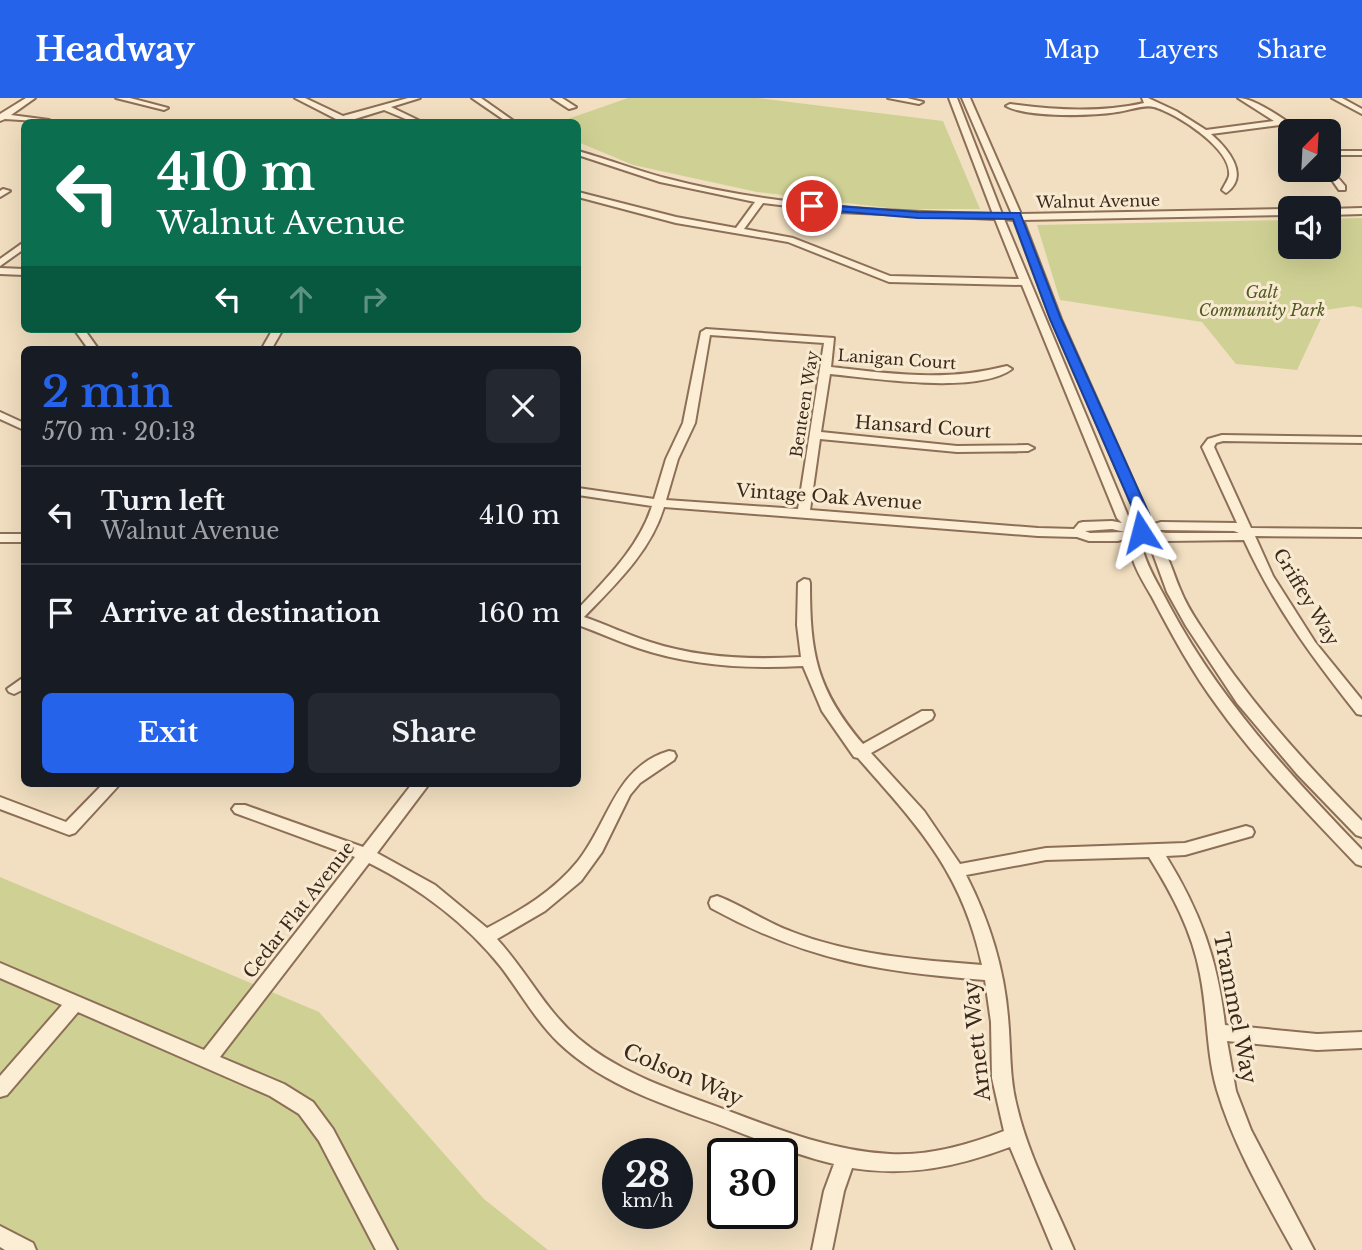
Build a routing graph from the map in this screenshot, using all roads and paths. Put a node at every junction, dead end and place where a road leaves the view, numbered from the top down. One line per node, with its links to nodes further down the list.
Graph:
1 (31, 98): 21 (street)
2 (120, 98): 19 (street)
3 (299, 98): 22 (street)
4 (413, 98): 16 (street)
5 (476, 98): 25 (street)
6 (556, 98): 17 (street)
7 (892, 98): 14 (street)
8 (953, 98): 43 (street)
9 (966, 98): 44 (street)
10 (1140, 98): 15 (street)
11 (1242, 98): 26 (street)
12 (1353, 98): 13 (street)
13 (1338, 99): 20 (street)
14 (919, 102)
15 (1152, 103): 18 (street); 29 (street)
16 (384, 107): 23 (street); 24 (street)
17 (572, 107)
18 (1010, 107)
19 (164, 108)
20 (1362, 112)
21 (1, 118): 27 (street)
22 (342, 119)
23 (351, 119)
24 (411, 119)
25 (507, 119)
26 (1279, 119)
27 (21, 120)
28 (1278, 123): 29 (street)
29 (1206, 132): 35 (street)
30 (1341, 153): 31 (street)
31 (1362, 153)
32 (581, 154): 38 (street, Walnut Avenue)
33 (1338, 182): 34 (street)
34 (1342, 188)
35 (1226, 190)
36 (581, 196): 37 (street)
37 (588, 198): 39 (street); 45 (street)
38 (761, 200): 43 (street, Walnut Avenue); 45 (street)
39 (581, 201)
40 (1362, 211): 42 (street)
41 (1278, 212): 44 (street, Walnut Avenue)
42 (1341, 212)
43 (998, 216): 44 (street, Walnut Avenue); 50 (street)
44 (1017, 216): 61 (street)
45 (738, 232): 50 (street)
46 (21, 247): 47 (street)
47 (0, 263)
48 (0, 271): 49 (street)
49 (21, 272)
50 (1026, 282): 61 (street)
51 (1007, 369): 52 (street, Lanigan Court)
52 (826, 370): 55 (street, Benteen Way); 59 (street, Benteen Way)
53 (0, 415): 54 (street)
54 (21, 426)
55 (815, 435): 57 (street, Hansard Court); 60 (street, Benteen Way)
56 (1362, 440): 62 (street, Griffey Way)
57 (1028, 449)
58 (581, 491): 59 (street, Vintage Oak Avenue)
59 (659, 503): 60 (street, Vintage Oak Avenue); 67 (street)
60 (803, 513): 61 (street, Vintage Oak Avenue)
61 (1141, 532): 62 (street, Vintage Oak Avenue); 78 (street); 82 (street)
62 (1248, 533): 63 (street, Vintage Oak Avenue); 70 (street, Griffey Way)
63 (1362, 533)
64 (0, 538): 65 (street)
65 (21, 538)
66 (804, 583): 69 (street, Arnett Way)
67 (581, 615)
68 (581, 619): 69 (street)
69 (809, 661): 72 (street, Arnett Way)
70 (1362, 710)
71 (927, 715): 72 (street)
72 (859, 753): 83 (street, Arnett Way)
73 (669, 756): 85 (street)
74 (109, 787): 76 (street)
75 (419, 787): 81 (street, Cedar Flat Avenue)
76 (0, 803)
77 (240, 809): 81 (street, Colson Way)
78 (1362, 831)
79 (1246, 832): 80 (street)
80 (1156, 852): 83 (street); 89 (street, Trammel Way)
81 (368, 853): 85 (street, Colson Way); 91 (street, Cedar Flat Avenue)
82 (1362, 860)
83 (956, 872): 87 (street, Arnett Way)
84 (717, 903): 87 (street)
85 (485, 937): 94 (street, Colson Way)
86 (0, 970): 88 (street)
87 (993, 973): 93 (street, Arnett Way)
88 (75, 1003): 91 (street); 92 (street)
89 (1215, 1031): 90 (street); 100 (street, Trammel Way)
90 (1362, 1040)
91 (207, 1060): 97 (street)
92 (0, 1089)
93 (1014, 1136): 94 (street, Colson Way); 99 (street, Arnett Way)
94 (845, 1159): 98 (street)
95 (0, 1236): 96 (street)
96 (26, 1250)
97 (387, 1250)
98 (822, 1250)
99 (1064, 1250)
100 (1304, 1250)

